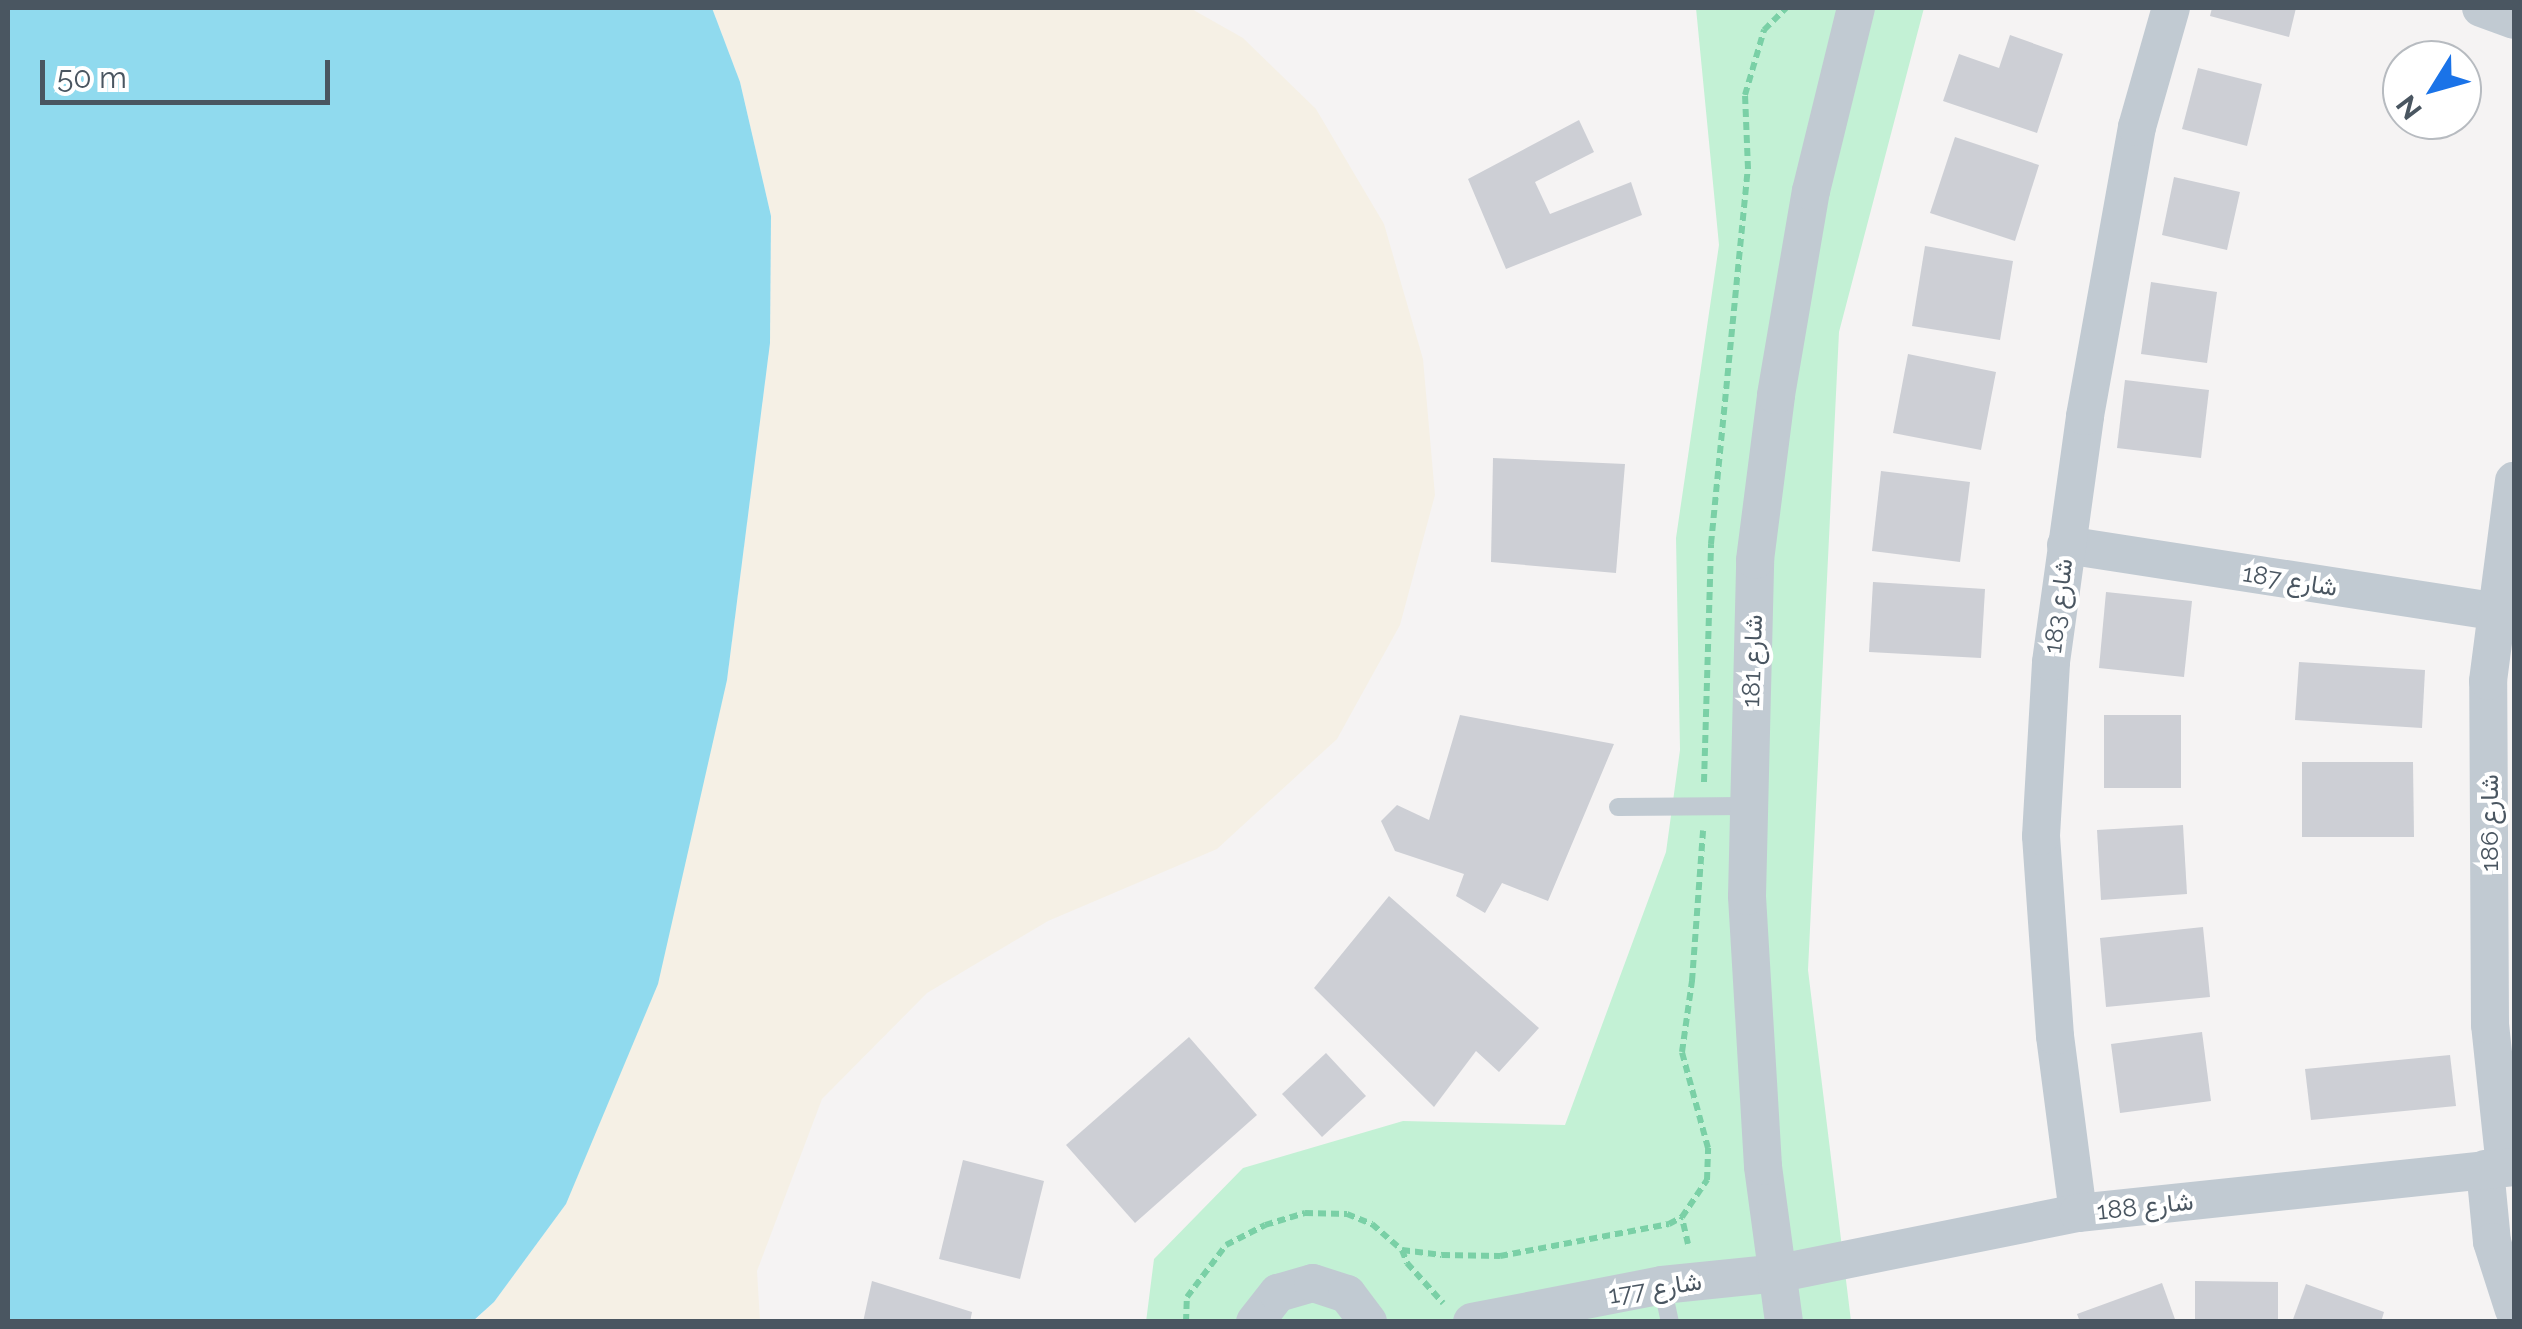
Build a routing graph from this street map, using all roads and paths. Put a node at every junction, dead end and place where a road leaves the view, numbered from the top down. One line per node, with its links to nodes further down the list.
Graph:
1 (1856, 8): 8 (street, شارع 181)
2 (2171, 8): 6 (street, شارع 183)
3 (2482, 8): 4 (street)
4 (2514, 20)
5 (2514, 481): 7 (street, شارع 186)
6 (2066, 545): 7 (street, شارع 187); 11 (street, شارع 183)
7 (2505, 614): 10 (street, شارع 186)
8 (1746, 806): 9 (lane); 14 (street, شارع 181)
9 (1618, 807)
10 (2502, 1167): 11 (street, شارع 188); 16 (street, شارع 186)
11 (2078, 1213): 14 (street, شارع 188)
12 (1682, 1217): 13 (path)
13 (1402, 1250): 17 (path); 20 (path)
14 (1780, 1273): 15 (street, شارع 177); 23 (street, شارع 181)
15 (1662, 1285): 21 (street, شارع 177); 22 (lane)
16 (2514, 1310)
17 (1186, 1322)
18 (1255, 1322): 19 (street)
19 (1368, 1322)
20 (1446, 1322)
21 (1472, 1322)
22 (1670, 1322)
23 (1784, 1322)

